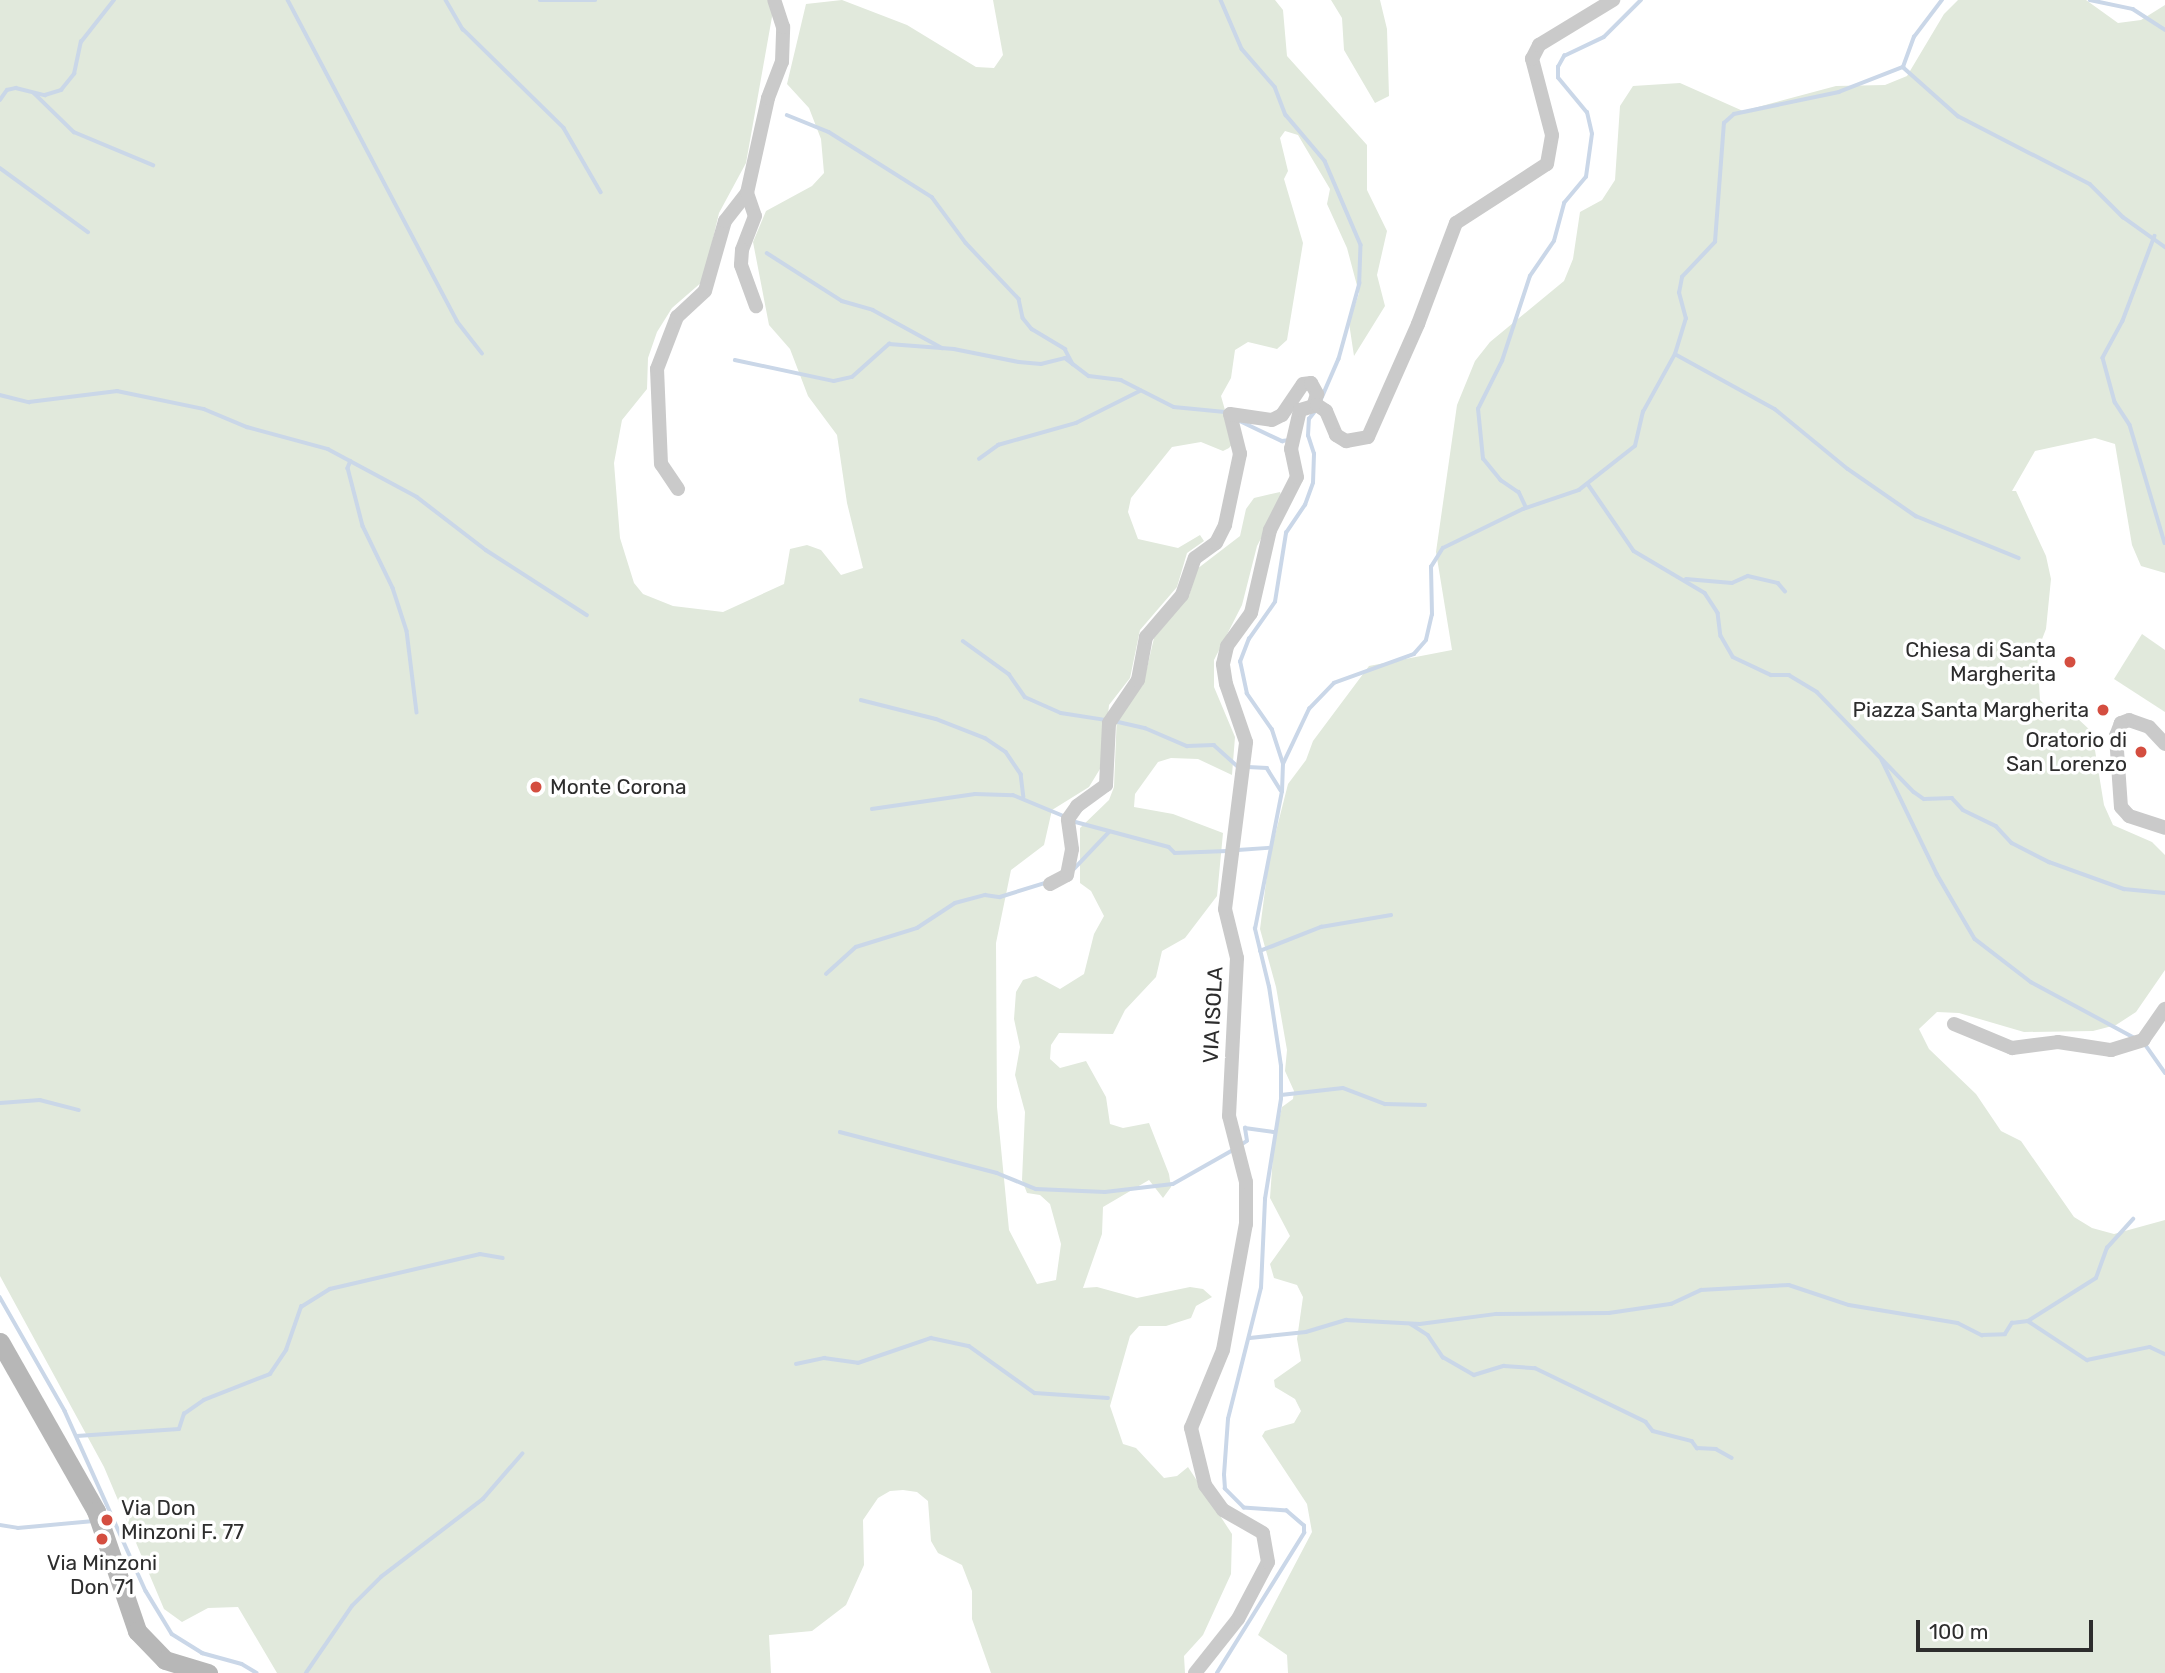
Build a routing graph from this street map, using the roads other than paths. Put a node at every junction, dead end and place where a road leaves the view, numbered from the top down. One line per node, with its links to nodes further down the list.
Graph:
1 (774, 0): 3 (street)
2 (1614, 0): 5 (street)
3 (747, 193): 4 (street); 6 (street)
4 (756, 306)
5 (1314, 404): 9 (street); 14 (street, VIA ISOLA)
6 (678, 489)
7 (2165, 744): 8 (street)
8 (2165, 828)
9 (1050, 884)
10 (2165, 1009): 11 (street)
11 (1954, 1024)
12 (0, 1342): 13 (main road)
13 (208, 1673)
14 (1195, 1673)

